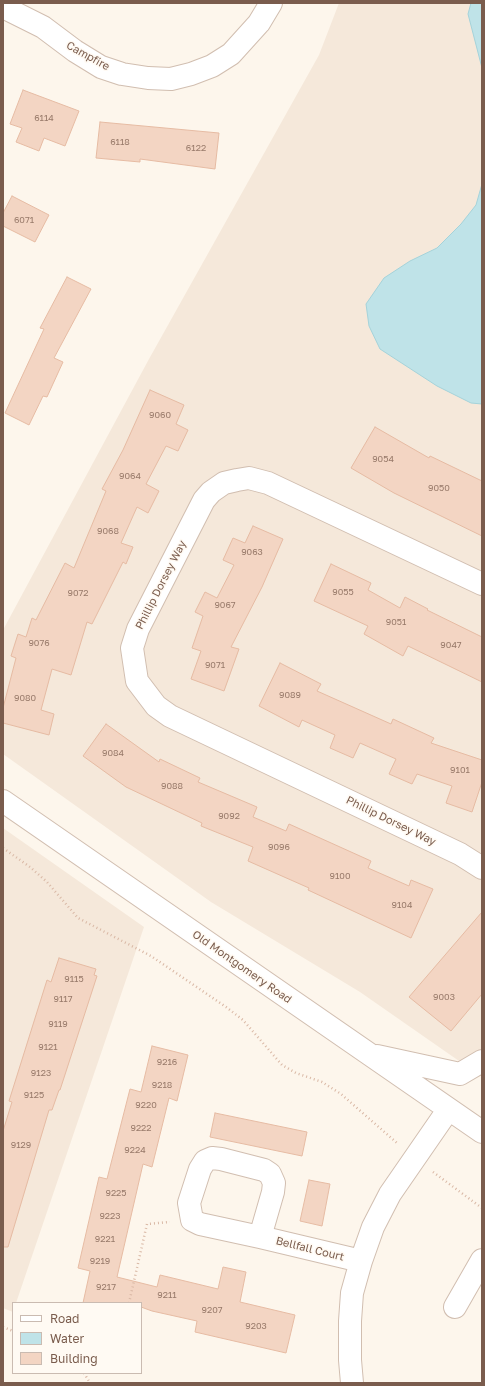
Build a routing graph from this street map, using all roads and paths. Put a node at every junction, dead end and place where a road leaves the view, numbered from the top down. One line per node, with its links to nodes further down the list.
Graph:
1 (271, 3): 2 (street, Campfire)
2 (3, 7)
3 (482, 584): 6 (street, Phillip Dorsey Way)
4 (3, 801): 7 (street, Old Montgomery Road)
5 (3, 848): 11 (path)
6 (482, 868)
7 (365, 1053): 8 (street); 9 (street, Old Montgomery Road)
8 (482, 1061)
9 (448, 1110): 10 (street, Old Montgomery Road); 17 (street)
10 (482, 1132)
11 (400, 1146)
12 (432, 1172): 13 (path)
13 (482, 1208)
14 (192, 1220): 15 (street, Bellfall Court); 15 (street, Bellfall Court); 18 (path)
15 (260, 1237): 17 (street, Bellfall Court)
16 (482, 1260): 19 (street)
17 (361, 1261): 22 (street)
18 (129, 1302)
19 (455, 1307)
20 (85, 1374): 21 (path)
21 (90, 1383)
22 (352, 1383)

